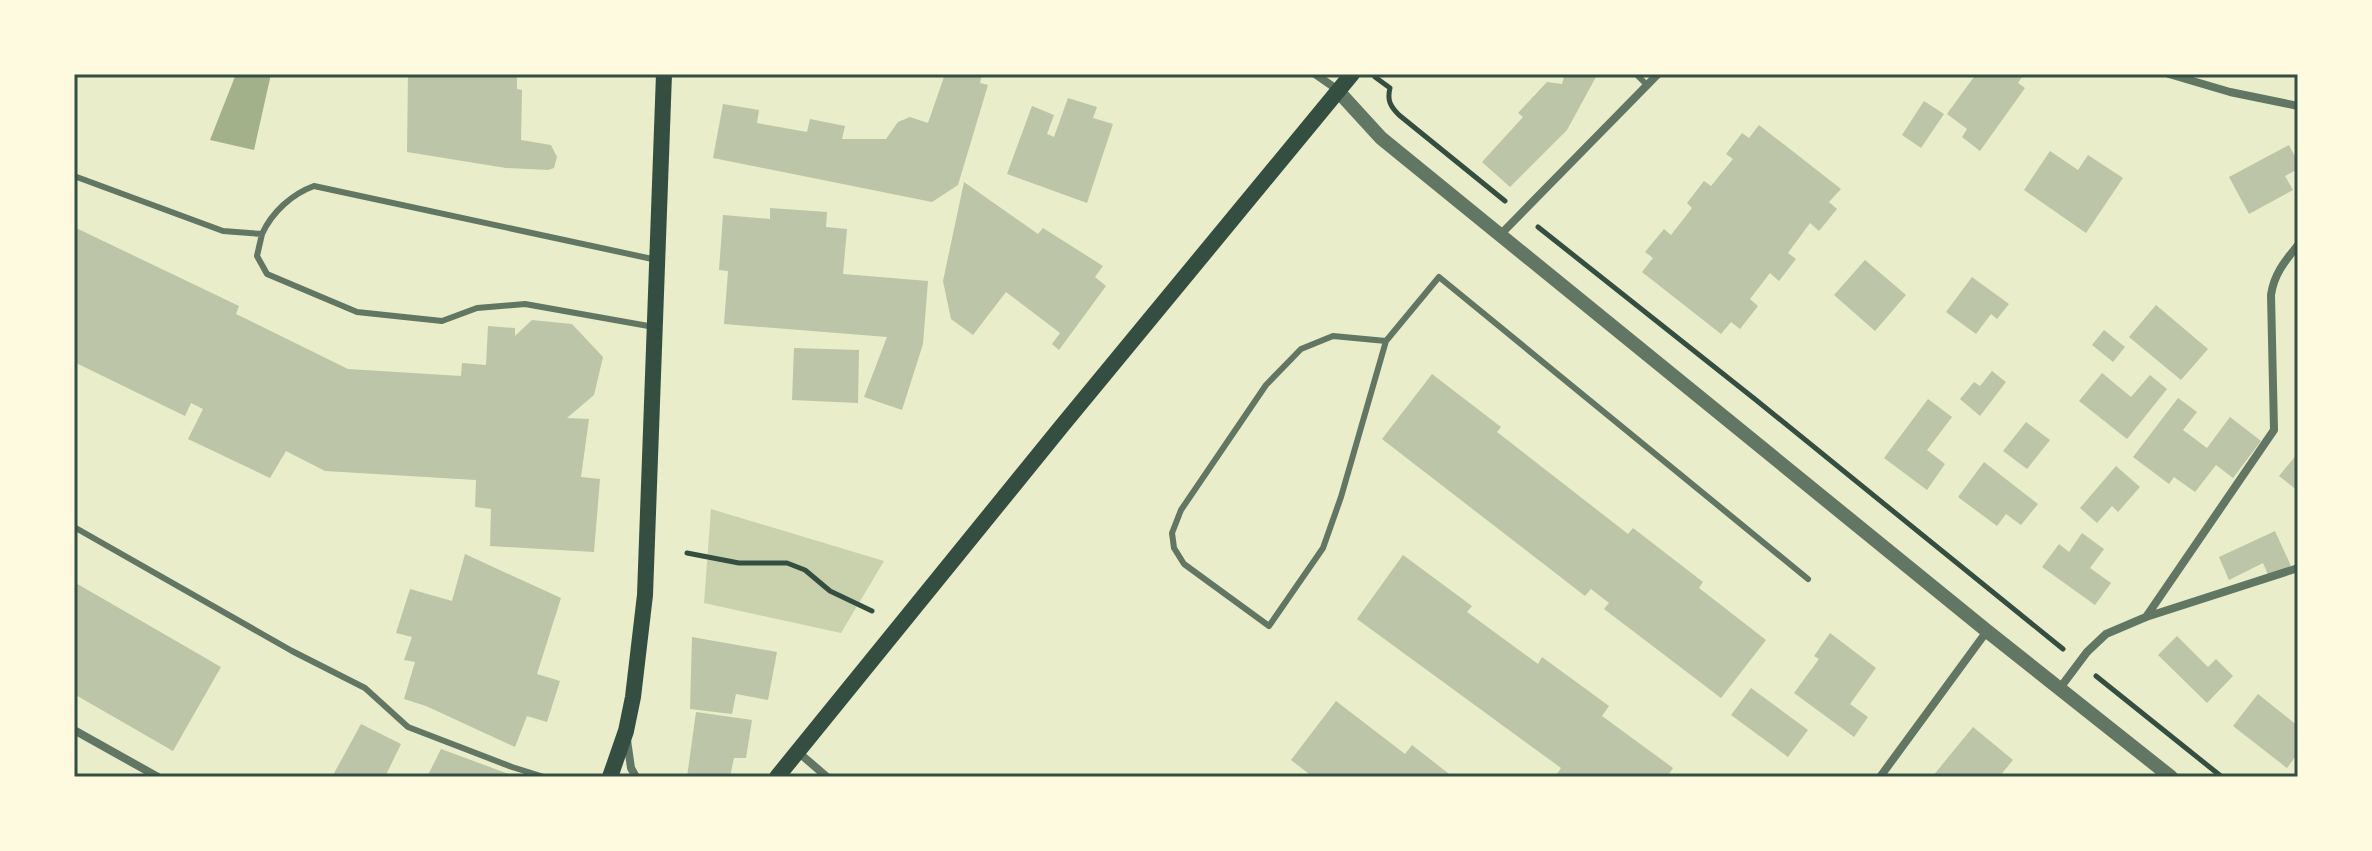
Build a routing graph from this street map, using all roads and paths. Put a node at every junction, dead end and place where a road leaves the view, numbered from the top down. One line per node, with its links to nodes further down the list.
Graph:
1 (664, 74): 17 (main road)
2 (1315, 74): 9 (street)
3 (1352, 74): 9 (main road)
4 (1371, 74): 12 (path)
5 (1636, 74): 8 (lane)
6 (1658, 74): 8 (street)
7 (2169, 74): 10 (street)
8 (1647, 85): 15 (street)
9 (1338, 91): 15 (street); 31 (main road)
10 (2298, 106)
11 (74, 176): 14 (lane)
12 (1499, 196)
13 (1536, 225): 27 (path)
14 (262, 234): 17 (lane); 18 (lane)
15 (1500, 235): 26 (street)
16 (2298, 245): 25 (street)
17 (657, 260): 18 (main road)
18 (654, 327): 30 (main road)
19 (1386, 341): 19 (lane); 23 (lane)
20 (74, 527): 33 (lane)
21 (687, 553): 24 (path)
22 (2298, 568): 25 (street)
23 (1808, 579)
24 (872, 611)
25 (2146, 617): 27 (street)
26 (1987, 631): 28 (street); 38 (street)
27 (2079, 662): 28 (street); 40 (path)
28 (2060, 688): 39 (street)
29 (74, 730): 32 (street)
30 (626, 731): 34 (main road); 35 (street)
31 (797, 751): 36 (main road); 37 (street)
32 (158, 777)
33 (544, 777)
34 (610, 777)
35 (636, 777)
36 (777, 777)
37 (827, 777)
38 (1880, 777)
39 (2171, 777)
40 (2222, 777)

